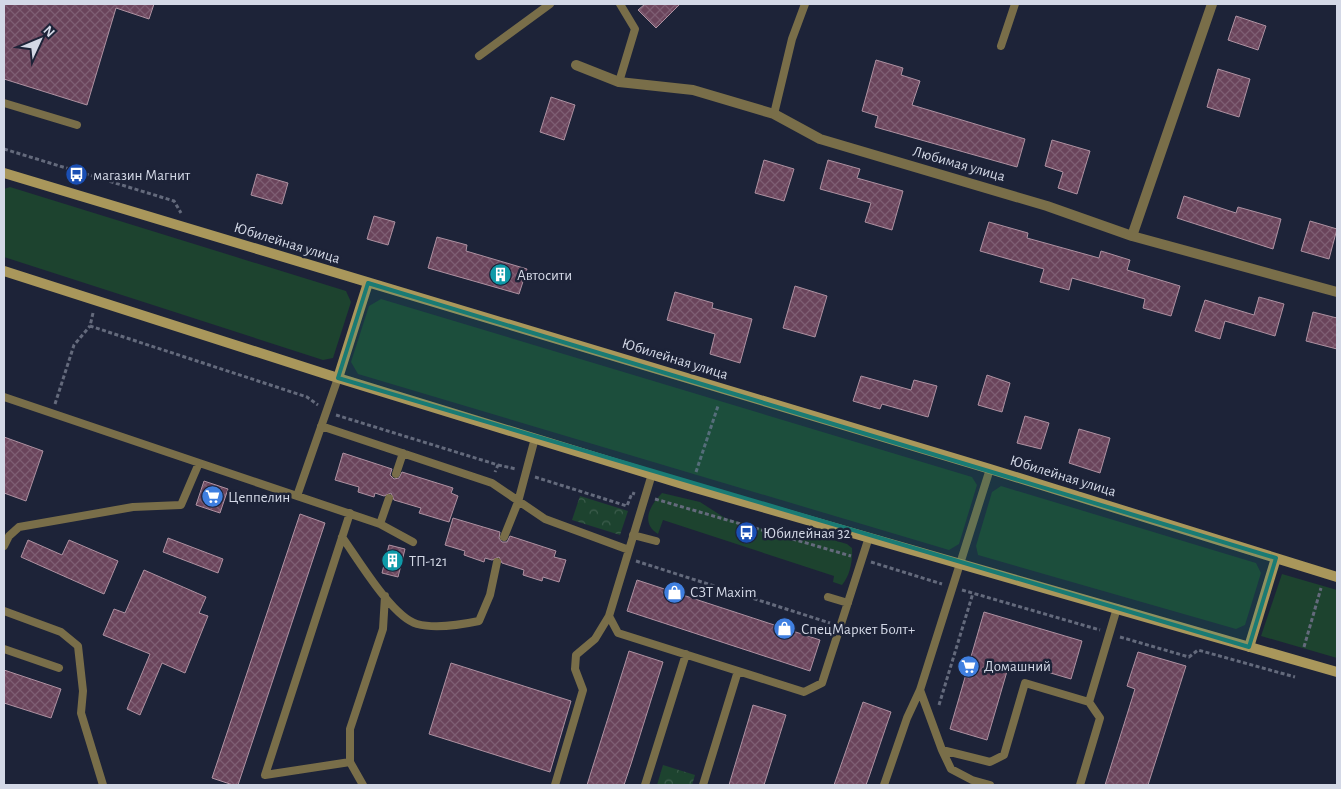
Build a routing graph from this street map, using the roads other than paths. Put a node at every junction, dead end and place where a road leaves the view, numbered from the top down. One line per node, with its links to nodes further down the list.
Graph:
1 (550, 4): 7 (lane)
2 (620, 4): 9 (lane)
3 (805, 4): 11 (lane)
4 (1015, 4): 6 (lane)
5 (1212, 4): 14 (street)
6 (1000, 46)
7 (479, 56)
8 (576, 65): 9 (street, Любимая улица)
9 (619, 82): 11 (street, Любимая улица)
10 (4, 103): 12 (lane)
11 (774, 114): 14 (street, Любимая улица)
12 (77, 125)
13 (4, 173): 16 (main road, Юбилейная улица)
14 (1132, 236): 17 (street, Любимая улица)
15 (4, 271): 18 (main road)
16 (368, 283): 18 (main road); 24 (main road, Юбилейная улица)
17 (1337, 292)
18 (338, 378): 20 (lane); 21 (main road)
19 (4, 397): 23 (lane)
20 (321, 426): 22 (lane); 27 (lane)
21 (535, 438): 26 (main road); 29 (lane)
22 (403, 453): 25 (lane); 29 (lane)
23 (199, 463): 27 (lane); 38 (lane)
24 (990, 469): 40 (main road, Юбилейная улица); 42 (lane)
25 (396, 474)
26 (652, 474): 32 (lane); 35 (main road)
27 (298, 496): 30 (lane)
28 (389, 498): 31 (lane)
29 (518, 502): 34 (lane); 39 (lane)
30 (350, 513): 31 (lane); 33 (lane)
31 (380, 524): 36 (lane)
32 (633, 535): 37 (lane); 39 (lane)
33 (342, 537): 44 (lane); 59 (lane)
34 (504, 537)
35 (869, 537): 42 (main road); 46 (lane)
36 (413, 542)
37 (656, 542)
38 (4, 546)
39 (627, 554): 49 (lane)
40 (1276, 558): 43 (main road, Юбилейная улица); 50 (main road)
41 (498, 562): 44 (lane)
42 (961, 564): 47 (main road); 56 (lane)
43 (1337, 577)
44 (385, 596): 59 (lane)
45 (828, 597): 46 (lane)
46 (848, 603): 54 (lane)
47 (1117, 608): 50 (main road); 57 (lane)
48 (4, 611): 61 (lane)
49 (608, 616): 52 (lane); 63 (lane)
50 (1249, 647): 55 (main road)
51 (4, 649): 53 (lane)
52 (686, 654): 54 (lane); 64 (lane)
53 (60, 668)
54 (738, 671): 65 (lane)
55 (1337, 672)
56 (920, 690): 58 (lane); 66 (lane)
57 (1089, 702): 58 (lane); 68 (lane)
58 (942, 750): 60 (lane)
59 (350, 762): 62 (lane)
60 (972, 783): 67 (lane)
61 (103, 785)
62 (363, 785)
63 (555, 785)
64 (645, 785)
65 (702, 785)
66 (884, 785)
67 (990, 785)
68 (1080, 785)

